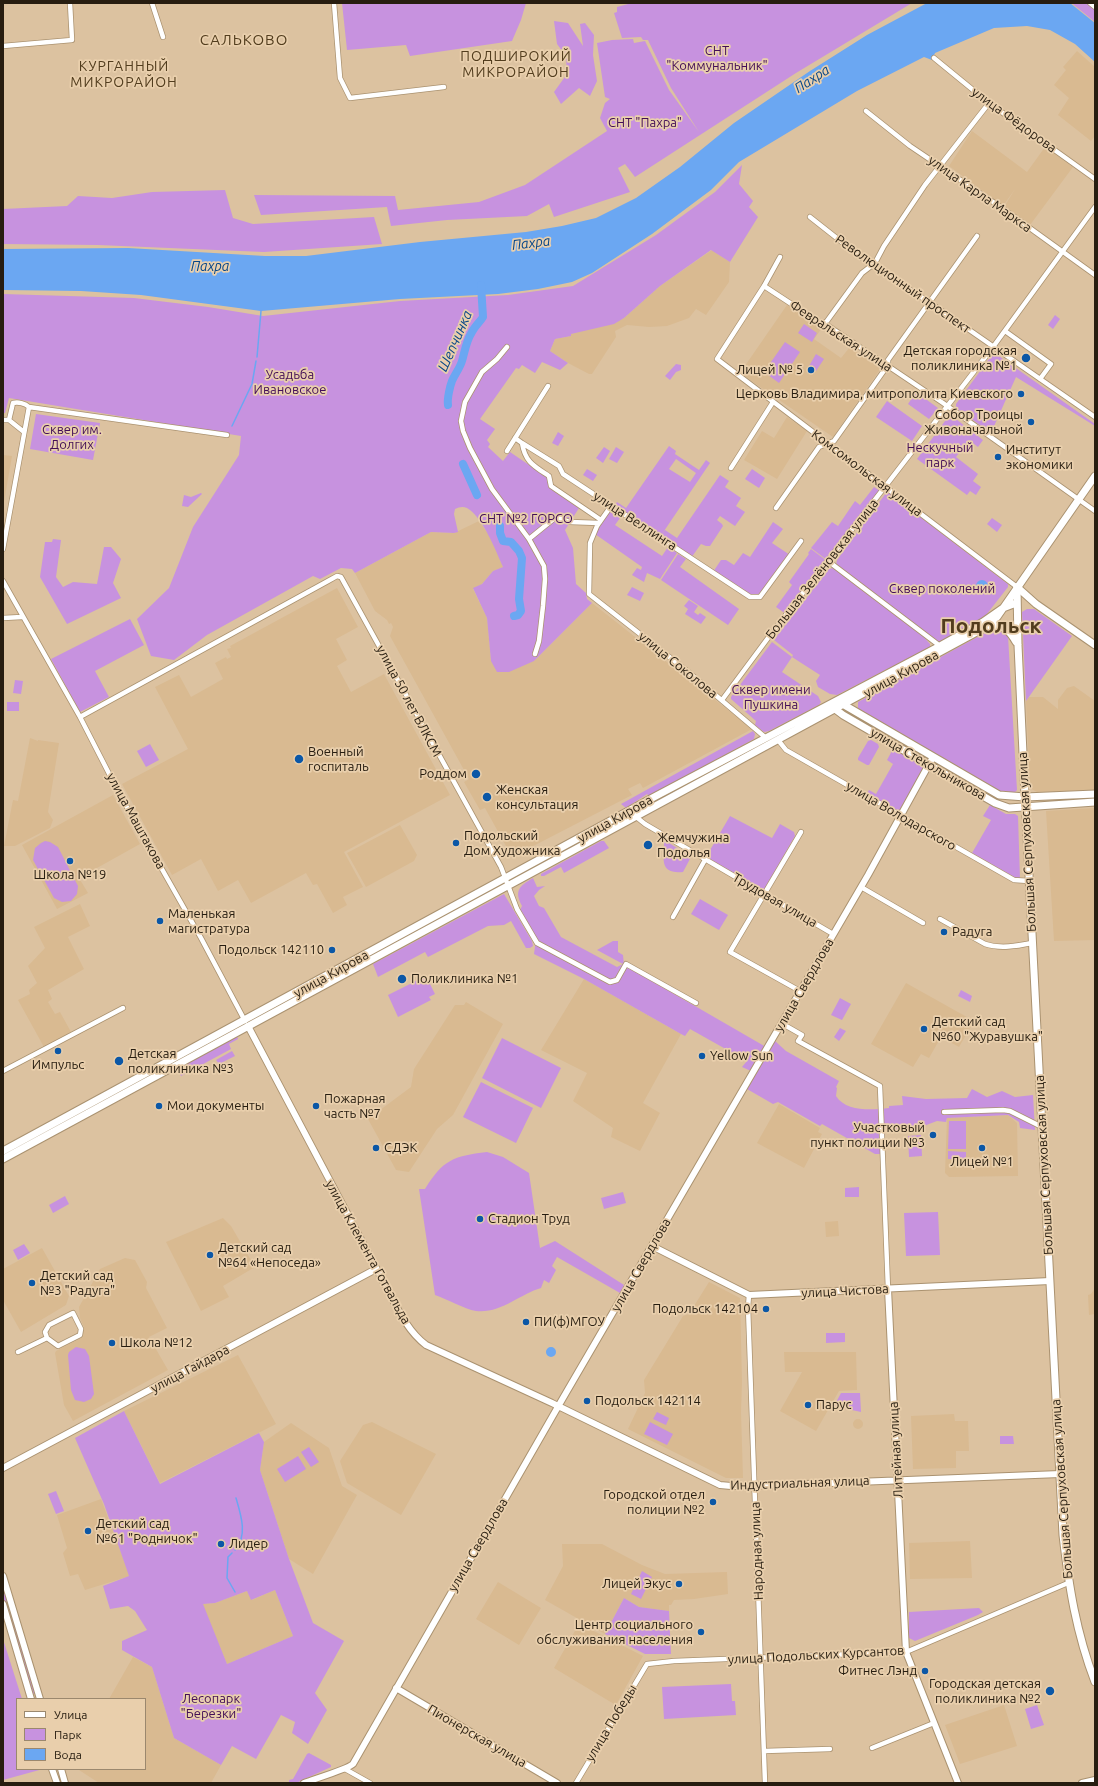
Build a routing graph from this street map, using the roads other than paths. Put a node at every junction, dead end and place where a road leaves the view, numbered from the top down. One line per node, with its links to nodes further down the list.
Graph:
1 (70, 3): 7 (street)
2 (152, 3): 6 (street)
3 (334, 3): 9 (street)
4 (1090, 3): 5 (street)
5 (1095, 7)
6 (163, 37)
7 (3, 46)
8 (934, 58): 10 (street, улица Фёдорова)
9 (444, 87)
10 (989, 103): 12 (street); 13 (street, улица Фёдорова)
11 (866, 110): 12 (street, улица Карла Маркса)
12 (941, 167): 17 (street, улица Карла Маркса); 19 (street)
13 (1095, 179)
14 (1095, 207): 17 (street, Большая Зелёновская улица)
15 (810, 217): 19 (street, Революционный проспект)
16 (977, 236): 22 (street)
17 (1063, 252): 20 (street, улица Карла Маркса); 24 (street, Большая Зелёновская улица)
18 (780, 257): 21 (street)
19 (871, 265): 22 (street, Революционный проспект); 23 (street)
20 (1095, 275)
21 (764, 286): 23 (street, Февральская улица); 30 (street, Комсомольская улица)
22 (929, 302): 26 (street, Революционный проспект); 27 (street)
23 (824, 322): 27 (street, Февральская улица)
24 (1005, 331): 26 (street, Большая Зелёновская улица); 28 (street)
25 (508, 347): 50 (street)
26 (993, 347): 28 (street, Революционный проспект); 32 (street, Большая Зелёновская улица)
27 (888, 365): 32 (street, Февральская улица); 39 (street)
28 (1040, 380): 33 (street, Революционный проспект)
29 (548, 386): 38 (street)
30 (773, 402): 39 (street, Комсомольская улица); 42 (street)
31 (29, 406): 35 (street); 36 (street); 37 (street)
32 (948, 406): 44 (street, Большая Зелёновская улица); 45 (street, Февральская улица)
33 (1095, 417)
34 (3, 420): 35 (street)
35 (9, 420): 36 (street)
36 (24, 432): 52 (street)
37 (227, 435)
38 (515, 438): 40 (street, улица Веллинга); 41 (street)
39 (828, 442): 44 (street, Комсомольская улица); 47 (street)
40 (522, 443): 46 (street, улица Веллинга); 49 (street)
41 (507, 451)
42 (731, 468)
43 (1095, 476): 45 (main road)
44 (885, 486): 53 (street, Большая Зелёновская улица); 55 (street, Комсомольская улица)
45 (1078, 500): 48 (street, Февральская улица); 55 (main road)
46 (611, 506): 49 (street); 51 (street, улица Веллинга)
47 (776, 508)
48 (1095, 510)
49 (600, 522): 50 (street); 66 (street, улица Соколова)
50 (529, 539): 65 (street)
51 (801, 542)
52 (3, 549)
53 (828, 561): 64 (street); 66 (street, Большая Зелёновская улица)
54 (3, 581): 59 (street, улица Маштакова)
55 (1017, 587): 56 (main road, Большая Серпуховская улица); 57 (main road); 58 (main road)
56 (1016, 603): 57 (main road); 58 (main road); 62 (main road, Большая Серпуховская улица)
57 (1036, 604): 63 (main road)
58 (1003, 608): 61 (main road, улица Кирова); 64 (main road, улица Кирова)
59 (22, 617): 60 (street); 69 (street, улица Маштакова)
60 (3, 618)
61 (986, 627): 62 (main road); 68 (main road, улица Кирова)
62 (1018, 645): 75 (main road, Большая Серпуховская улица)
63 (1095, 645)
64 (940, 646): 67 (main road, улица Кирова)
65 (535, 654)
66 (722, 700): 70 (street, улица Соколова)
67 (834, 705): 68 (main road); 70 (main road, улица Кирова); 70 (main road, улица Кирова); 72 (main road, улица Стекольникова)
68 (844, 705): 71 (main road, улица Стекольникова)
69 (80, 717): 83 (street, улица 50 лет ВЛКСМ); 95 (street, улица Маштакова)
70 (772, 741): 73 (main road, улица Кирова); 79 (street, улица Володарского)
71 (933, 757): 72 (street, улица Свердлова); 75 (main road, улица Стекольникова)
72 (929, 764): 77 (main road, улица Стекольникова); 79 (street, улица Свердлова)
73 (686, 785): 78 (main road, улица Кирова); 80 (main road, улица Кирова)
74 (1095, 794): 75 (main road)
75 (1025, 797): 77 (main road, Большая Серпуховская улица)
76 (1095, 802): 77 (main road, улица Стекольникова)
77 (1025, 808): 84 (main road, Большая Серпуховская улица)
78 (636, 816): 80 (main road, улица Кирова); 82 (street, Трудовая улица)
79 (901, 816): 84 (street, улица Володарского); 85 (street, улица Свердлова)
80 (624, 818): 83 (main road, улица Кирова)
81 (800, 832): 86 (street)
82 (705, 860): 86 (street, Трудовая улица); 87 (street)
83 (507, 881): 93 (street, улица 50 лет ВЛКСМ); 95 (main road, улица Кирова)
84 (1029, 881): 91 (main road, Большая Серпуховская улица)
85 (861, 887): 89 (street); 90 (street, улица Свердлова)
86 (764, 894): 90 (street, Трудовая улица); 92 (street)
87 (673, 917)
88 (940, 919): 91 (street)
89 (923, 923)
90 (833, 934): 92 (street, улица Свердлова)
91 (1032, 943): 99 (main road, Большая Серпуховская улица)
92 (800, 991): 96 (street, улица Свердлова)
93 (696, 1003)
94 (123, 1008): 97 (street)
95 (246, 1023): 100 (main road, улица Кирова); 101 (main road, улица Кирова); 103 (street, улица Клемента Готвальда)
96 (781, 1023): 102 (street, улица Свердлова); 105 (street, Литейная улица)
97 (3, 1071)
98 (944, 1112): 99 (street)
99 (1042, 1127): 104 (main road, Большая Серпуховская улица)
100 (3, 1151)
101 (3, 1159)
102 (652, 1246): 106 (street, улица Чистова); 109 (street, улица Свердлова)
103 (376, 1269): 109 (street, улица Клемента Готвальда); 110 (street, улица Гайдара)
104 (1050, 1281): 105 (street, улица Чистова); 111 (main road, Большая Серпуховская улица)
105 (888, 1289): 106 (street, улица Чистова); 112 (street, Литейная улица)
106 (749, 1295): 113 (street, Народная улица)
107 (47, 1338): 107 (street); 108 (street)
108 (18, 1352)
109 (558, 1406): 113 (street, Индустриальная улица); 121 (street, улица Свердлова)
110 (3, 1468)
111 (1060, 1474): 112 (street, Индустриальная улица); 115 (main road, Большая Серпуховская улица)
112 (898, 1480): 113 (street, Индустриальная улица); 117 (street, Литейная улица)
113 (755, 1486): 118 (street, Народная улица)
114 (3, 1576): 123 (street)
115 (1068, 1583): 117 (street, улица Подольских Курсантов); 120 (main road, Большая Серпуховская улица)
116 (3, 1604): 122 (street)
117 (906, 1652): 118 (street, улица Подольских Курсантов); 124 (street, Литейная улица)
118 (761, 1658): 119 (street, улица Подольских Курсантов); 127 (street, Народная улица)
119 (647, 1664): 137 (street, улица Победы)
120 (1095, 1682)
121 (396, 1688): 128 (street, улица Свердлова); 136 (street, Пионерская улица)
122 (31, 1698)
123 (40, 1698)
124 (934, 1723): 125 (street); 139 (street, Литейная улица)
125 (872, 1748)
126 (830, 1749): 127 (street)
127 (764, 1751): 138 (street, Народная улица)
128 (345, 1769): 134 (street); 135 (street)
129 (52, 1770): 132 (street)
130 (61, 1770): 133 (street)
131 (1095, 1780): 140 (street)
132 (57, 1783)
133 (65, 1783)
134 (304, 1783)
135 (370, 1783)
136 (557, 1783)
137 (576, 1783)
138 (765, 1783)
139 (958, 1783)
140 (1082, 1783)

